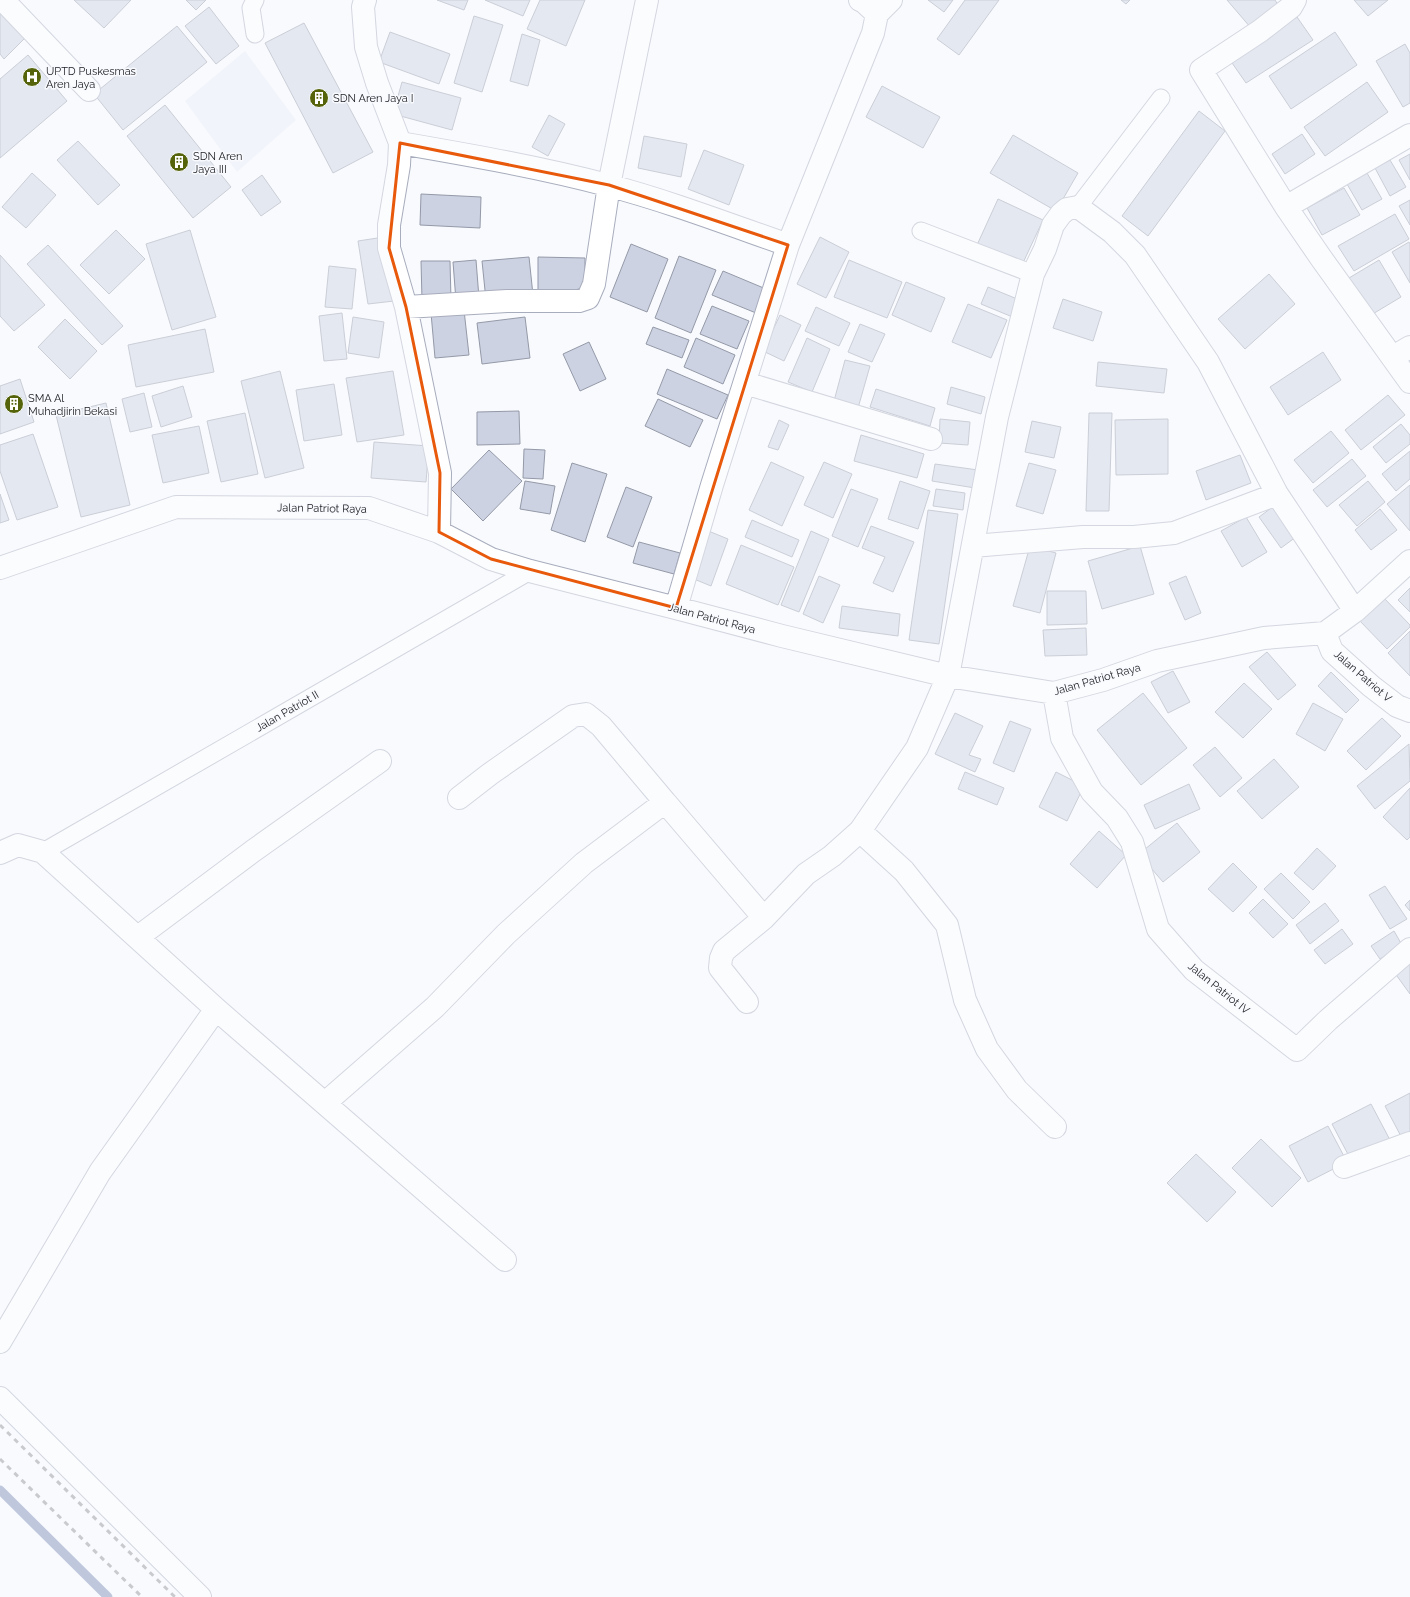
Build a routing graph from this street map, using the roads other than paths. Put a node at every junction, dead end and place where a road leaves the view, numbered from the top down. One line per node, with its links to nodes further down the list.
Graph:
1 (3, 0): 9 (street)
2 (255, 0): 8 (lane)
3 (646, 0): 13 (street)
4 (860, 0): 7 (street)
5 (1295, 0): 15 (street)
6 (361, 2): 12 (street)
7 (884, 7): 17 (street)
8 (255, 34)
9 (88, 90)
10 (1161, 98): 14 (lane)
11 (1410, 135): 15 (street)
12 (400, 143): 13 (street); 19 (street)
13 (609, 185): 17 (street); 19 (street)
14 (1078, 207): 18 (street); 24 (street)
15 (1286, 208): 20 (street)
16 (921, 231): 18 (lane)
17 (788, 245): 22 (street)
18 (1033, 274): 26 (street)
19 (406, 307): 25 (street)
20 (1401, 352): 21 (street)
21 (1410, 382)
22 (745, 383): 23 (street); 30 (street)
23 (931, 439)
24 (1276, 494): 26 (street); 31 (street)
25 (439, 532): 28 (street, Jalan Patriot Raya); 29 (street, Jalan Patriot Raya)
26 (973, 546): 33 (street)
27 (1410, 561): 31 (street)
28 (0, 568)
29 (530, 571): 30 (street, Jalan Patriot Raya); 40 (lane, Jalan Patriot II)
30 (676, 608): 33 (street, Jalan Patriot Raya)
31 (1354, 611): 32 (street)
32 (1325, 633): 34 (street, Jalan Patriot Raya); 35 (street, Jalan Patriot V)
33 (948, 676): 34 (street, Jalan Patriot Raya); 39 (street)
34 (1054, 693): 44 (street, Jalan Patriot IV)
35 (1410, 710)
36 (380, 760): 43 (street)
37 (458, 798): 38 (street)
38 (666, 802): 42 (street); 47 (street)
39 (860, 830): 42 (street); 48 (street)
40 (43, 852): 41 (street); 43 (street)
41 (0, 853)
42 (764, 918): 45 (street)
43 (138, 937): 46 (street)
44 (1410, 949)
45 (747, 1002)
46 (216, 1009): 47 (street); 52 (street)
47 (325, 1103): 51 (street)
48 (1055, 1127)
49 (1410, 1143): 50 (street)
50 (1344, 1167)
51 (505, 1260)
52 (0, 1342)
53 (0, 1398): 54 (street)
54 (200, 1597)

